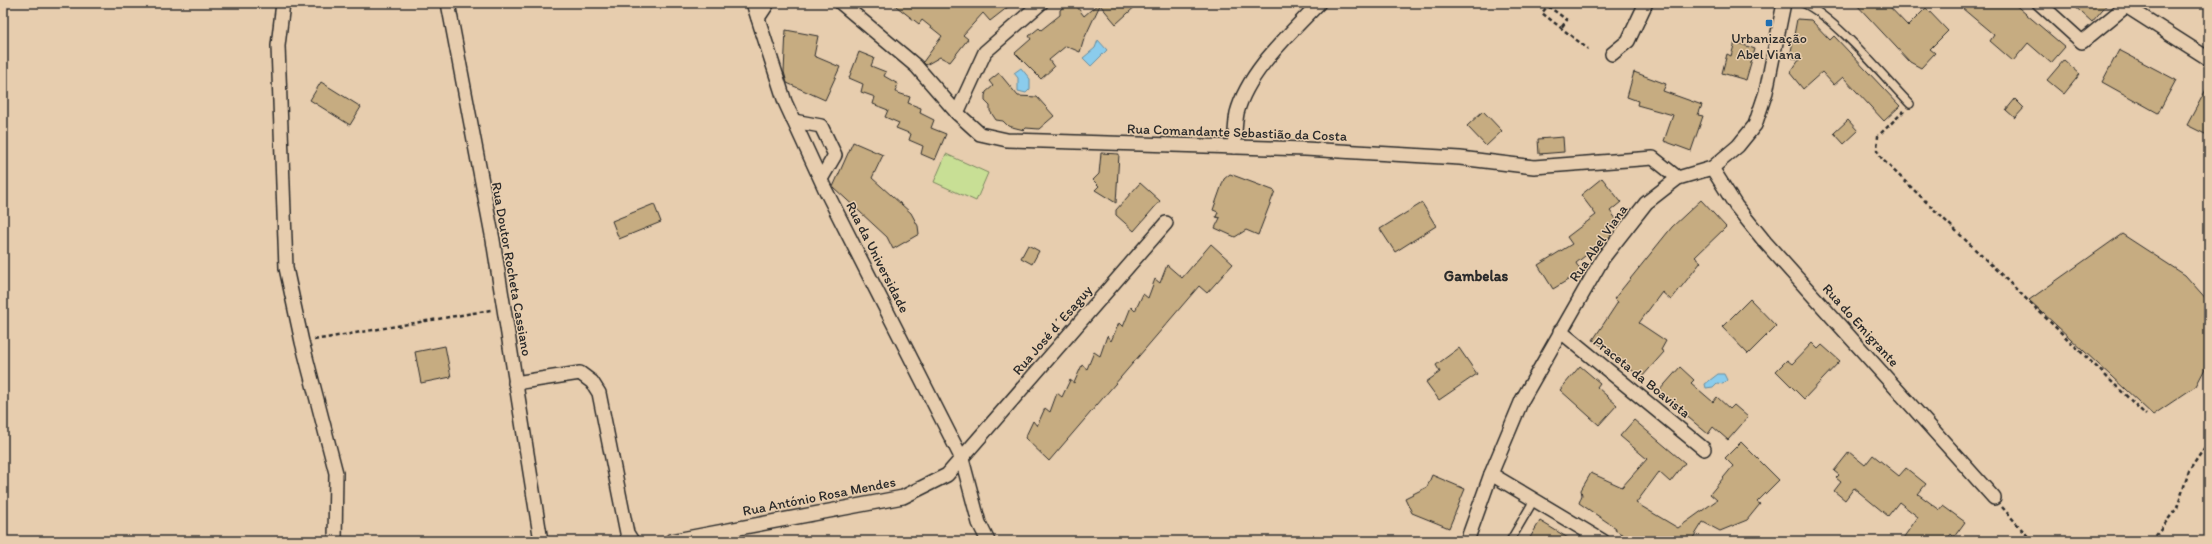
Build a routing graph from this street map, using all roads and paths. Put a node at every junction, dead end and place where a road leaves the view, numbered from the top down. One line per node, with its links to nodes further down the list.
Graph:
1 (283, 3): 29 (street)
2 (448, 3): 27 (street, Rua Doutor Rocheta Cassiano)
3 (753, 3): 14 (street, Rua da Universidade)
4 (768, 3): 14 (street)
5 (841, 3): 20 (street, Rua Comandante Sebastião da Costa)
6 (1041, 3): 20 (street)
7 (1319, 3): 22 (street)
8 (1550, 3): 13 (path)
9 (1646, 3): 17 (street)
10 (1784, 3): 23 (street, Rua Abel Viana)
11 (1803, 3): 19 (lane)
12 (2039, 3): 18 (street)
13 (1548, 6): 15 (path); 15 (path)
14 (758, 18): 21 (street, Rua da Universidade)
15 (1561, 28): 16 (path)
16 (1588, 49)
17 (1612, 54)
18 (2209, 59)
19 (1910, 104): 31 (path)
20 (957, 113): 22 (street, Rua Comandante Sebastião da Costa)
21 (794, 121): 25 (street, Rua da Universidade); 25 (street)
22 (1234, 147): 24 (street, Rua Comandante Sebastião da Costa)
23 (1712, 168): 24 (street, Rua Abel Viana); 36 (street, Rua do Emigrante)
24 (1678, 178): 28 (street, Rua Abel Viana)
25 (821, 179): 34 (street, Rua da Universidade)
26 (1166, 223): 34 (street, Rua José d´Esaguy)
27 (504, 308): 29 (path); 30 (street, Rua Doutor Rocheta Cassiano)
28 (1560, 331): 33 (street, Praceta da Boavista); 35 (street, Rua Abel Viana)
29 (302, 342): 39 (street)
30 (515, 383): 40 (street, Rua Doutor Rocheta Cassiano); 41 (street)
31 (2146, 415)
32 (2209, 441): 49 (path)
33 (1704, 448)
34 (962, 459): 38 (street, Rua da Universidade); 42 (street, Rua António Rosa Mendes)
35 (1491, 474): 37 (street); 45 (street, Rua Abel Viana)
36 (1994, 498): 48 (path)
37 (1534, 500): 46 (lane); 47 (street)
38 (979, 523): 43 (street, Rua da Universidade); 44 (street, Rua da Universidade)
39 (335, 541)
40 (542, 541)
41 (632, 541)
42 (671, 541)
43 (978, 541)
44 (988, 541)
45 (1468, 541)
46 (1510, 541)
47 (1602, 541)
48 (2032, 541)
49 (2151, 541)

